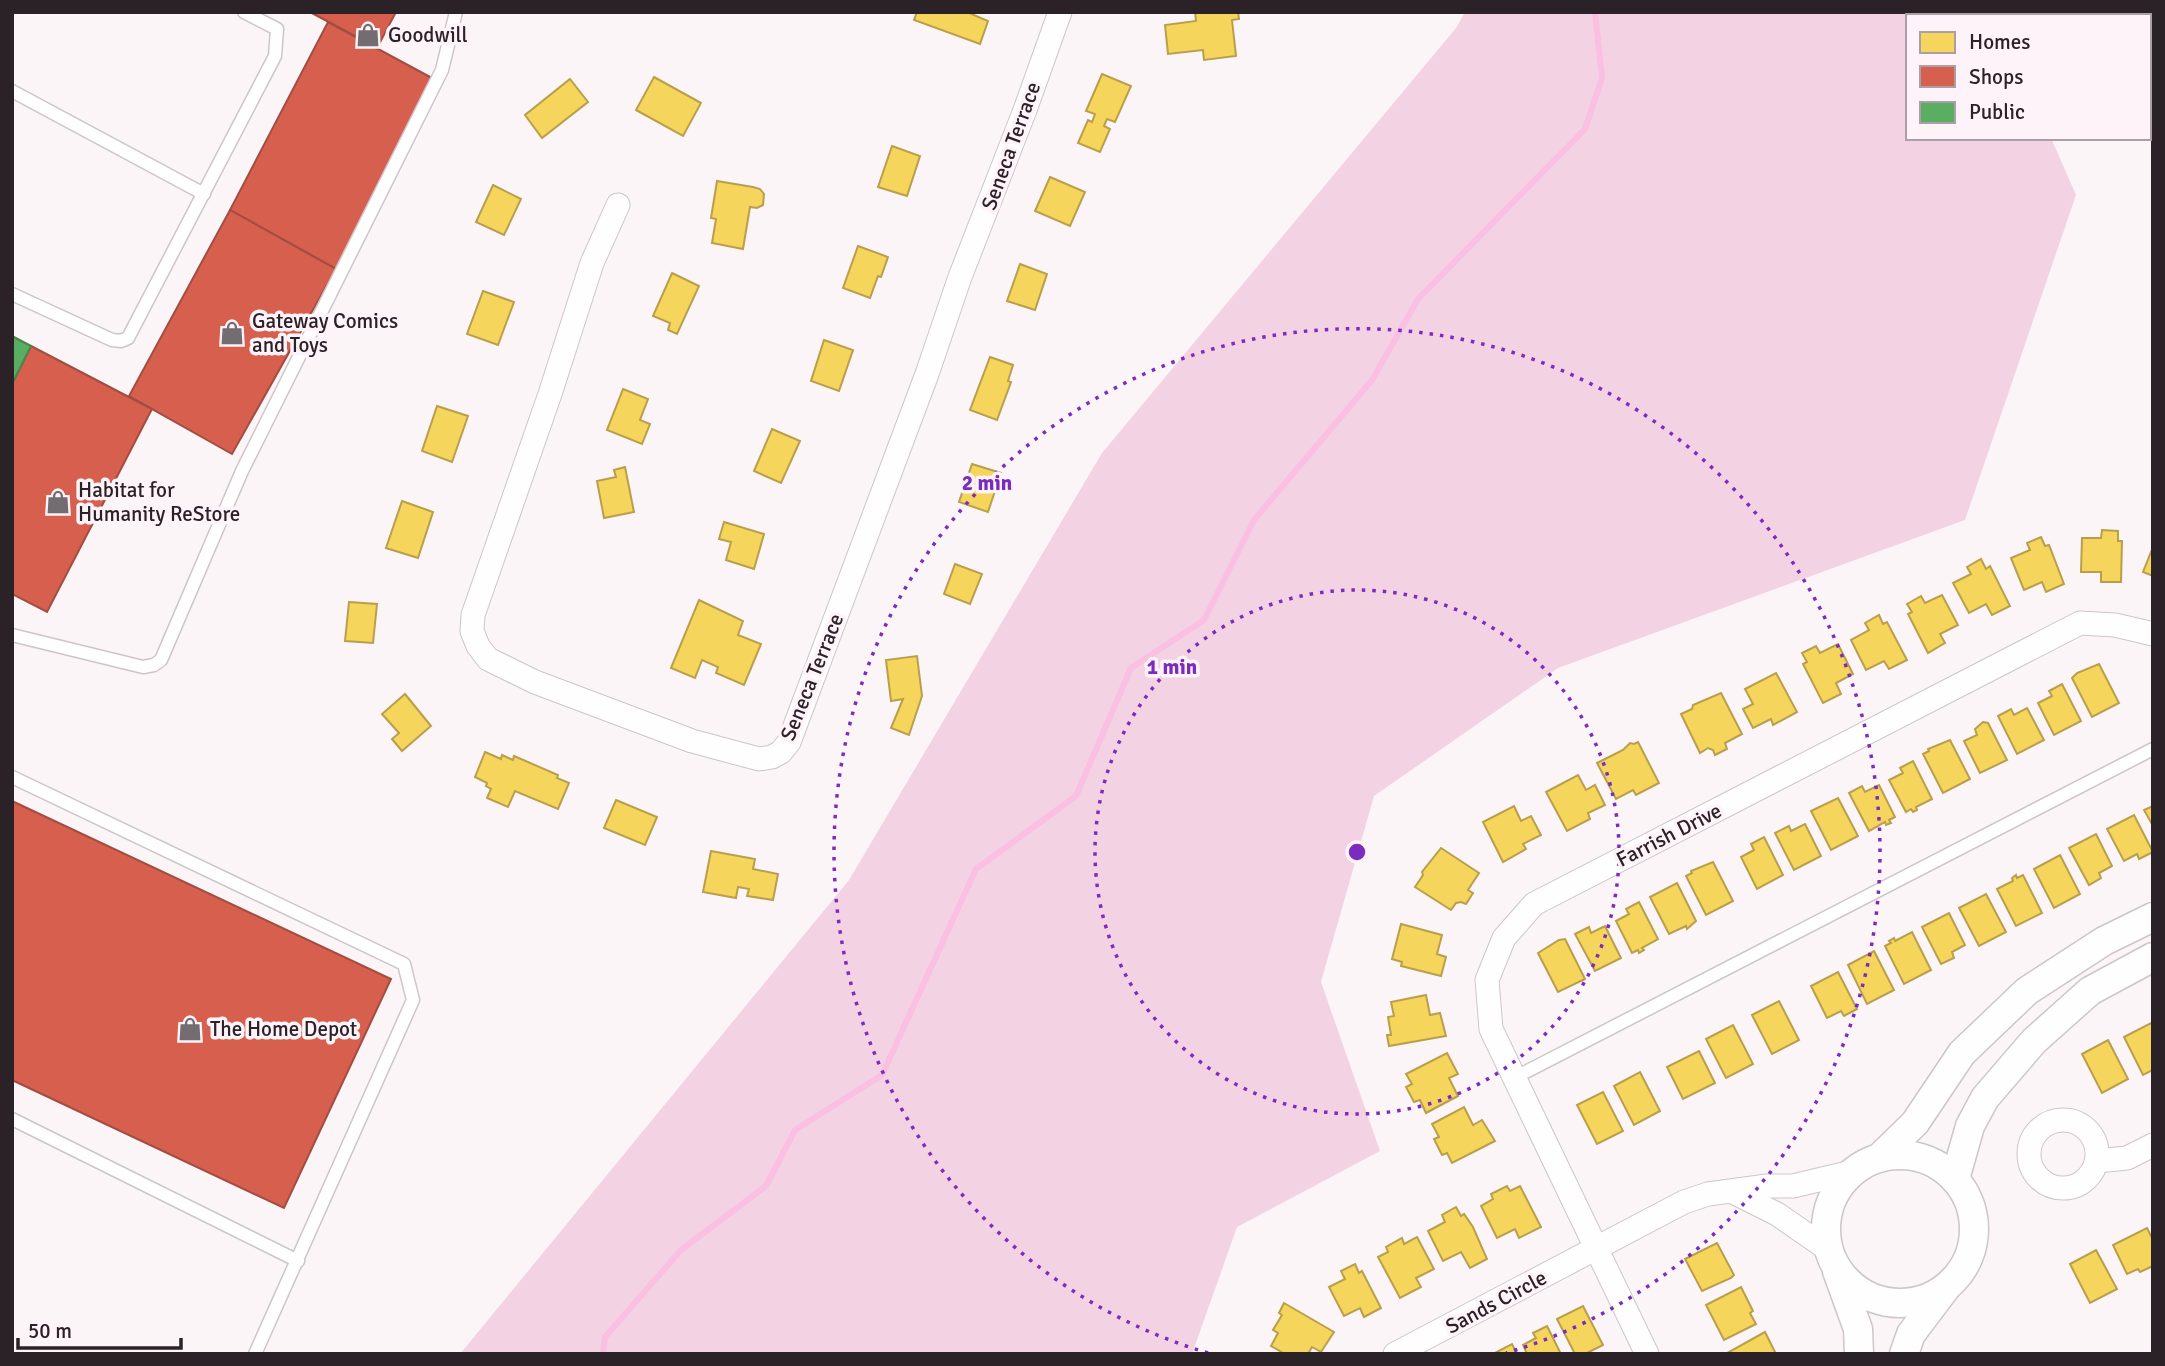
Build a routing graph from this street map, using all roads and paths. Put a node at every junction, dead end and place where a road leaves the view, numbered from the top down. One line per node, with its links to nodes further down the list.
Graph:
1 (244, 12): 5 (lane)
2 (456, 12): 9 (lane)
3 (1060, 12): 6 (street, Seneca Terrace)
4 (12, 91): 5 (lane)
5 (204, 194): 7 (lane)
6 (618, 205)
7 (12, 294)
8 (2153, 634): 14 (street, Farrish Drive)
9 (12, 635)
10 (2153, 749): 14 (lane)
11 (12, 777): 24 (lane)
12 (2153, 917): 17 (street)
13 (2153, 957): 20 (street)
14 (1514, 1078): 22 (street, Farrish Drive)
15 (12, 1119): 24 (lane)
16 (2153, 1145): 18 (street)
17 (1879, 1158): 19 (street); 20 (street)
18 (2097, 1161)
19 (1852, 1172): 21 (street, Sands Circle); 23 (street)
20 (1955, 1180): 25 (street)
21 (1733, 1192): 22 (street, Sands Circle); 23 (street)
22 (1596, 1250): 27 (street, Sands Circle); 28 (street)
23 (1831, 1256): 25 (street); 29 (street)
24 (298, 1261): 26 (lane)
25 (1951, 1282): 30 (street)
26 (255, 1354)
27 (1395, 1354)
28 (1647, 1354)
29 (1859, 1354)
30 (1904, 1354)

